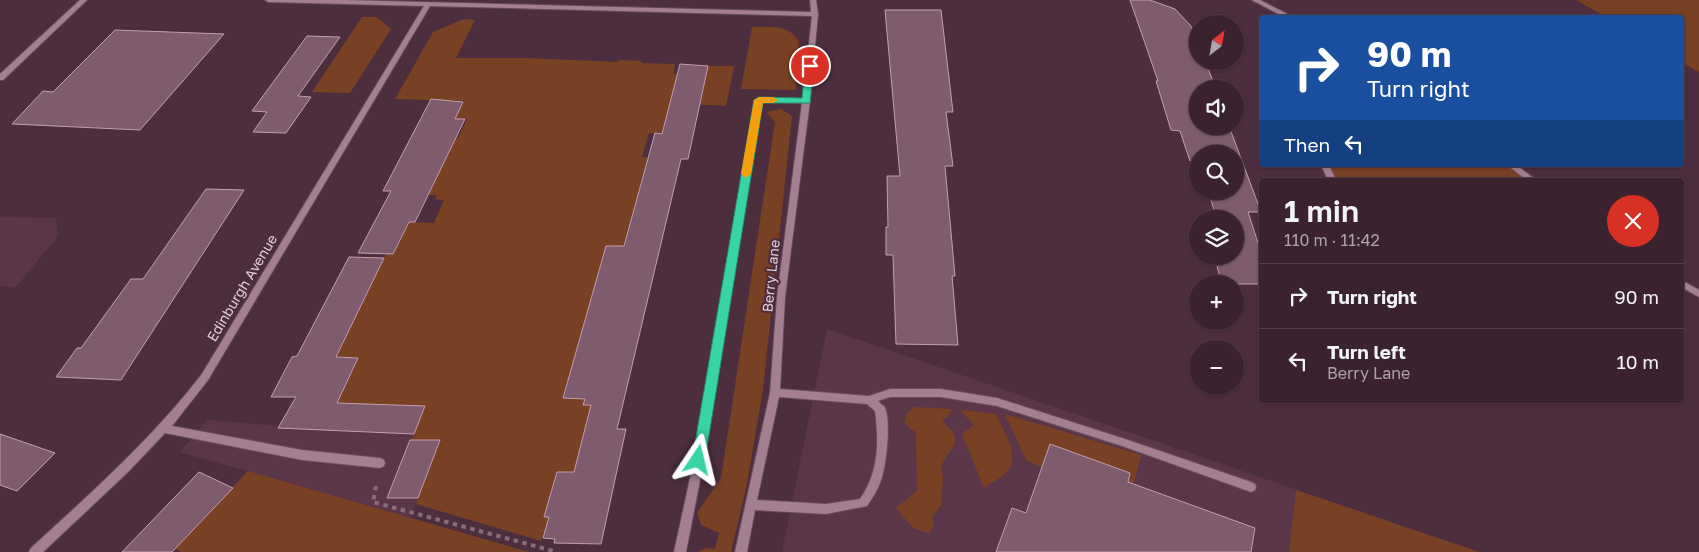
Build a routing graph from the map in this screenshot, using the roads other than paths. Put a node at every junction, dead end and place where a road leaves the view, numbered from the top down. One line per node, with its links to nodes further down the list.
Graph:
1 (84, 0): 8 (street)
2 (268, 0): 5 (street)
3 (813, 0): 6 (street, Berry Lane)
4 (1254, 0): 7 (street)
5 (428, 4): 6 (street); 16 (street, Edinburgh Avenue)
6 (815, 14): 9 (street, Berry Lane)
7 (1286, 15)
8 (0, 78)
9 (806, 101): 14 (street, Berry Lane); 21 (street)
10 (1514, 167): 11 (street)
11 (1529, 178)
12 (1684, 284): 13 (street)
13 (1699, 294)
14 (775, 393): 15 (street); 19 (street, Berry Lane)
15 (869, 400): 18 (street); 19 (street)
16 (164, 429): 17 (street); 20 (street, Edinburgh Avenue)
17 (380, 463)
18 (1251, 487)
19 (752, 505): 22 (street, Berry Lane)
20 (36, 552)
21 (680, 552)
22 (741, 552)

